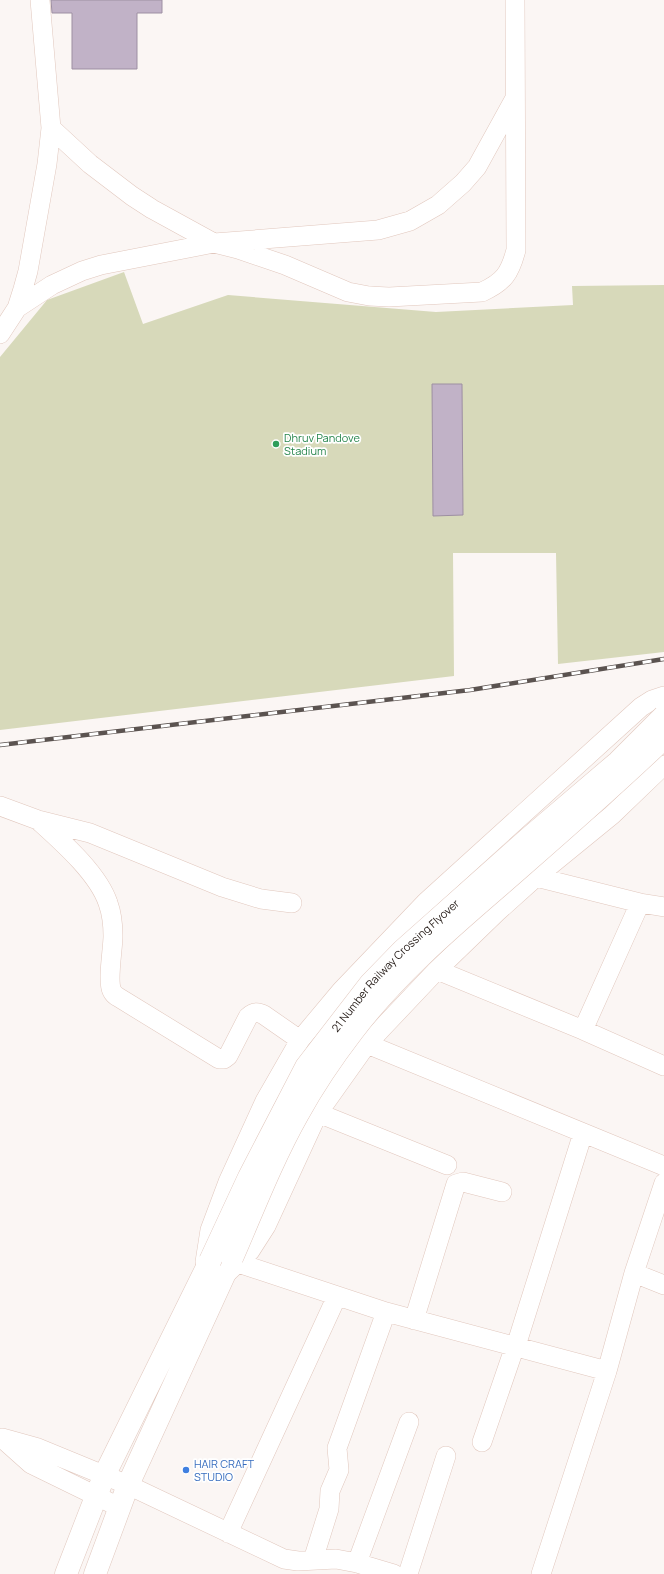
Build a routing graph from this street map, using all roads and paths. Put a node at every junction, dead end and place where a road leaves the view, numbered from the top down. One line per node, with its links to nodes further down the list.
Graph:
1 (40, 0): 4 (street)
2 (515, 0): 3 (street)
3 (516, 97): 5 (street); 5 (street)
4 (51, 128): 5 (street); 6 (street)
5 (214, 243): 6 (street)
6 (17, 308): 7 (street)
7 (0, 334)
8 (664, 696): 20 (street)
9 (664, 716): 29 (main road, 21 Number Railway Crossing Flyover, bridge)
10 (664, 738): 29 (main road, 21 Number Railway Crossing Flyover, bridge)
11 (664, 765): 14 (street)
12 (0, 806): 13 (street)
13 (38, 820): 15 (street); 20 (street)
14 (536, 877): 16 (street); 18 (street)
15 (292, 903)
16 (640, 903): 17 (street); 19 (street)
17 (664, 907)
18 (437, 970): 19 (street); 21 (street)
19 (583, 1030): 22 (street)
20 (300, 1040): 29 (street)
21 (368, 1044): 23 (street); 24 (street)
22 (664, 1066)
23 (318, 1113): 25 (street); 29 (street)
24 (583, 1133): 26 (street); 35 (street)
25 (447, 1165)
26 (664, 1166)
27 (664, 1183): 30 (street)
28 (502, 1192): 34 (street)
29 (221, 1267): 32 (street); 41 (main road); 42 (main road)
30 (634, 1273): 31 (street); 36 (street)
31 (664, 1285)
32 (337, 1296): 33 (street); 44 (street)
33 (386, 1312): 34 (street); 46 (street)
34 (414, 1320): 35 (street)
35 (516, 1346): 36 (street); 39 (street)
36 (607, 1371): 51 (street)
37 (409, 1422): 45 (street)
38 (1, 1438): 42 (street)
39 (482, 1442)
40 (446, 1456): 50 (street)
41 (128, 1485): 42 (street); 43 (main road); 44 (street)
42 (100, 1486): 43 (street); 47 (main road)
43 (120, 1507): 48 (main road)
44 (228, 1533): 46 (street)
45 (357, 1563): 46 (street); 49 (street)
46 (301, 1565)
47 (66, 1574)
48 (95, 1574)
49 (394, 1574)
50 (408, 1574)
51 (541, 1574)

